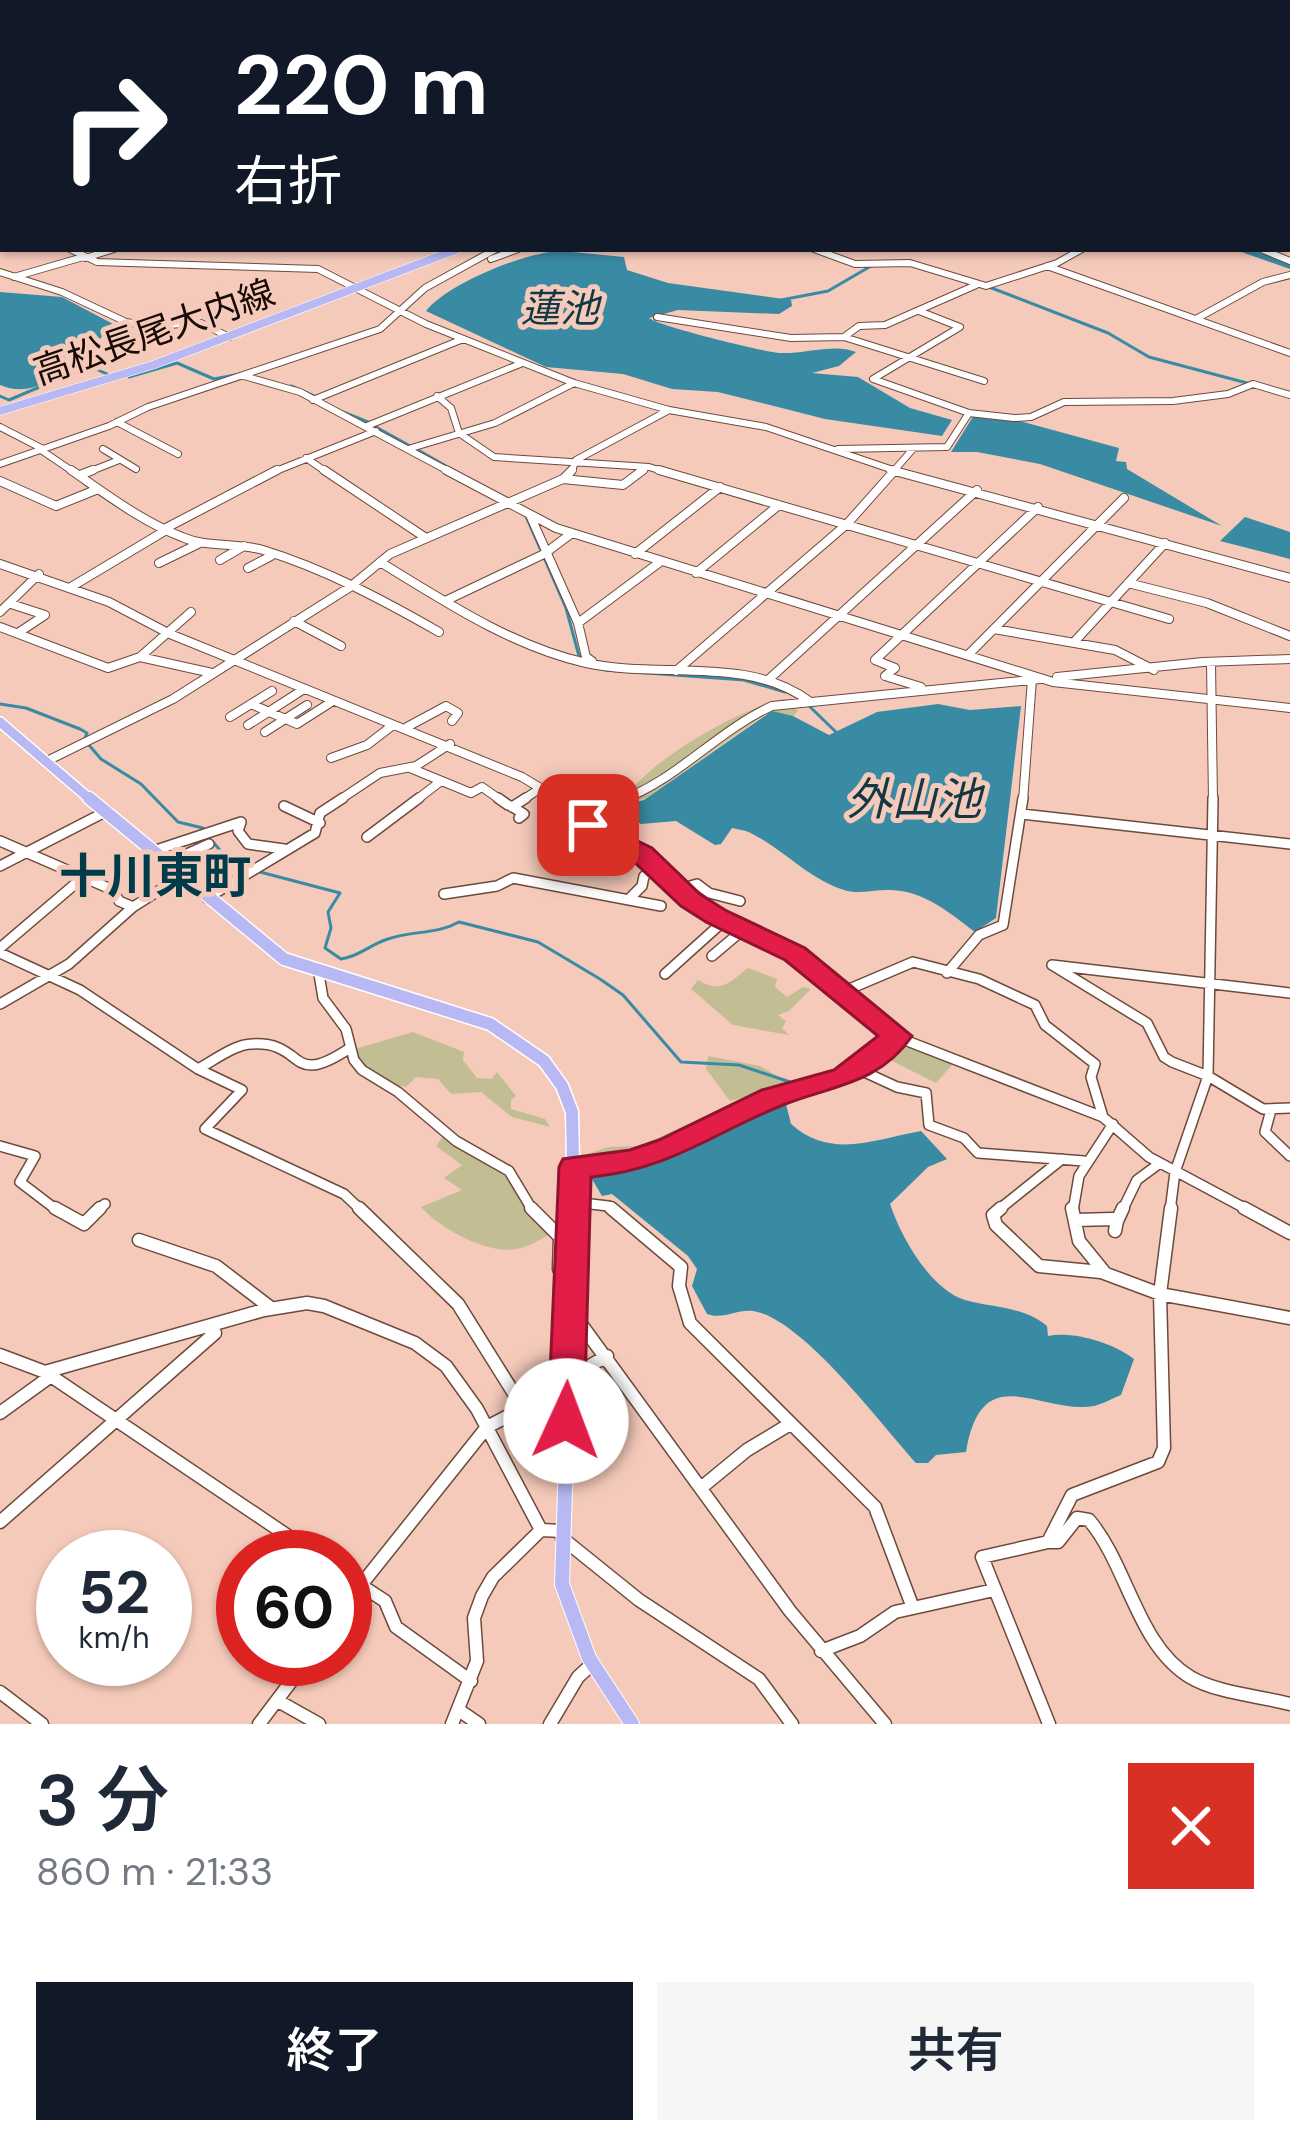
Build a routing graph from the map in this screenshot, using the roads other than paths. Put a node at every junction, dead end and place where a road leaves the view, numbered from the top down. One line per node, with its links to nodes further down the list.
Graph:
1 (75, 252): 8 (street)
2 (104, 252): 8 (street)
3 (446, 252): 15 (main road, 高松長尾大内線)
4 (492, 252): 9 (street)
5 (508, 252): 9 (street)
6 (823, 252): 14 (street)
7 (1076, 252): 10 (street)
8 (84, 258): 13 (street); 15 (street)
9 (480, 261): 17 (street)
10 (1047, 266): 14 (street); 19 (street)
11 (0, 272): 13 (street)
12 (1290, 275): 19 (street)
13 (14, 277): 20 (street)
14 (977, 284): 16 (street)
15 (352, 288): 17 (street); 20 (main road, 高松長尾大内線); 32 (main road, 高松長尾大内線)
16 (920, 311): 21 (street); 24 (street)
17 (402, 313): 22 (street); 26 (street)
18 (657, 316): 21 (street)
19 (1196, 319): 23 (street)
20 (228, 336): 32 (main road, 高松長尾大内線)
21 (844, 337): 24 (street)
22 (463, 339): 25 (street); 31 (street)
23 (1290, 353)
24 (909, 358): 27 (street); 34 (street)
25 (523, 366): 28 (street); 30 (street)
26 (244, 376): 31 (street); 35 (street)
27 (985, 381)
28 (574, 383): 33 (street); 38 (street)
29 (1290, 394): 34 (street)
30 (438, 397): 37 (street); 38 (street)
31 (313, 400): 37 (street)
32 (0, 409)
33 (669, 410): 39 (street); 47 (street)
34 (969, 413): 43 (street)
35 (117, 422): 42 (street); 44 (street)
36 (0, 427): 42 (street)
37 (371, 428): 41 (street); 45 (street)
38 (459, 433): 41 (street); 47 (street)
39 (826, 448): 43 (street); 51 (street)
40 (103, 449): 46 (street)
41 (408, 449): 59 (street)
42 (42, 450): 48 (street); 52 (street)
43 (912, 450): 51 (street)
44 (178, 454)
45 (306, 458): 65 (street); 67 (street)
46 (119, 460): 50 (street); 52 (street)
47 (574, 463): 49 (street); 53 (street)
48 (0, 464)
49 (645, 468): 53 (street); 56 (street)
50 (136, 469)
51 (898, 469): 57 (street); 63 (street)
52 (80, 475): 55 (street)
53 (563, 479): 59 (street)
54 (0, 481): 55 (street)
55 (98, 488): 65 (street)
56 (720, 488): 60 (street); 73 (street)
57 (977, 490): 61 (street); 71 (street)
58 (1124, 498): 64 (street)
59 (507, 504): 62 (street); 67 (street)
60 (779, 505): 63 (street); 82 (street)
61 (1038, 507): 64 (street); 79 (street)
62 (530, 515): 66 (street); 72 (street)
63 (847, 524): 71 (street); 89 (street)
64 (1098, 524): 68 (street); 85 (street)
65 (167, 529): 69 (street); 87 (street)
66 (573, 533): 72 (street); 73 (street)
67 (426, 538): 76 (street)
68 (1165, 543): 84 (street); 86 (street)
69 (197, 544): 70 (street); 78 (street)
70 (244, 545): 74 (street); 75 (street)
71 (916, 545): 79 (street); 95 (street)
72 (544, 554): 90 (street); 98 (street)
73 (635, 554): 77 (street)
74 (271, 556): 81 (street); 88 (street)
75 (220, 560)
76 (380, 562): 88 (street); 90 (street)
77 (660, 562): 82 (street); 98 (street)
78 (159, 563)
79 (977, 563): 85 (street); 104 (street)
80 (0, 564): 83 (street)
81 (248, 568)
82 (696, 573): 89 (street)
83 (40, 574): 87 (street); 92 (street)
84 (1290, 578)
85 (1040, 582): 91 (street); 100 (street)
86 (1128, 583): 91 (street); 105 (street)
87 (71, 587): 103 (street)
88 (350, 587): 97 (street); 101 (street)
89 (765, 595): 95 (street); 115 (street)
90 (445, 602): 113 (street)
91 (1110, 602): 96 (street); 106 (street)
92 (11, 604): 93 (street); 102 (street)
93 (0, 612)
94 (191, 612): 103 (street)
95 (837, 617): 104 (street); 118 (street)
96 (1169, 620)
97 (294, 621): 107 (street); 110 (street)
98 (578, 623): 113 (street)
99 (0, 627): 102 (street)
100 (994, 629): 106 (street); 108 (street)
101 (439, 632)
102 (17, 633): 109 (street)
103 (170, 634): 109 (street); 110 (street)
104 (900, 636): 108 (street); 120 (street)
105 (1290, 636)
106 (1076, 640): 114 (street)
107 (341, 646)
108 (968, 655): 117 (street)
109 (140, 656): 116 (street)
110 (235, 657): 116 (street); 119 (street)
111 (1290, 659): 112 (street)
112 (1211, 663): 114 (street); 123 (street)
113 (596, 664): 115 (street)
114 (1154, 670): 117 (street)
115 (675, 671): 118 (street)
116 (212, 673): 139 (street)
117 (1038, 679): 120 (street); 123 (street); 149 (street)
118 (768, 680): 124 (street)
119 (304, 689): 122 (street); 128 (street)
120 (926, 689): 124 (street)
121 (272, 691): 125 (street)
122 (333, 700): 130 (street); 134 (street)
123 (1212, 700): 127 (street); 152 (street)
124 (808, 701): 148 (street)
125 (251, 704): 128 (street); 129 (street)
126 (307, 705): 130 (street)
127 (1290, 708)
128 (269, 712): 130 (street); 133 (street)
129 (230, 718)
130 (285, 718): 136 (street)
131 (452, 721): 135 (street)
132 (0, 722): 139 (main road)
133 (248, 725)
134 (393, 725): 135 (street); 138 (street)
135 (407, 728): 137 (street)
136 (266, 732)
137 (450, 744): 140 (street); 141 (street)
138 (332, 758)
139 (49, 760): 147 (main road)
140 (409, 767): 142 (street); 151 (street)
141 (502, 768): 143 (street); 144 (street)
142 (440, 782): 144 (street); 153 (street)
143 (541, 788): 145 (street); 148 (street)
144 (467, 791): 145 (street)
145 (509, 805): 150 (street)
146 (284, 806): 151 (street)
147 (107, 811): 158 (main road); 159 (street)
148 (583, 814): 162 (street)
149 (1022, 814): 152 (street); 178 (street)
150 (519, 818)
151 (320, 824): 157 (street)
152 (1214, 835): 156 (street); 180 (street)
153 (367, 837)
154 (0, 841): 159 (street)
155 (209, 844): 160 (street)
156 (1290, 844)
157 (290, 849): 158 (street); 167 (street)
158 (153, 851): 160 (main road)
159 (25, 853): 161 (street); 164 (street)
160 (167, 863): 163 (main road)
161 (0, 866)
162 (657, 868): 165 (street); 168 (street)
163 (182, 876): 167 (main road); 171 (street)
164 (81, 879): 171 (street); 174 (street)
165 (680, 889): 169 (street); 172 (street)
166 (445, 894): 168 (street)
167 (207, 898): 176 (main road)
168 (629, 899): 170 (street)
169 (740, 902)
170 (662, 906)
171 (133, 907): 179 (street)
172 (725, 920): 173 (street); 177 (street)
173 (744, 929): 175 (street); 181 (street)
174 (0, 951): 179 (street)
175 (712, 956)
176 (319, 974): 185 (street); 197 (main road)
177 (664, 974)
178 (946, 974): 181 (street); 191 (street)
179 (51, 976): 183 (street); 187 (street)
180 (1208, 983): 182 (street); 188 (street); 188 (street)
181 (840, 993): 184 (street)
182 (1290, 994)
183 (0, 1004)
184 (897, 1036): 186 (street); 191 (street)
185 (350, 1048): 187 (street); 205 (street)
186 (857, 1068): 194 (street); 197 (street)
187 (198, 1069): 215 (street)
188 (1208, 1076): 190 (street); 198 (street)
189 (1290, 1108): 190 (street)
190 (1271, 1110): 193 (street)
191 (1108, 1121): 195 (street); 196 (street)
192 (0, 1145): 200 (street)
193 (1290, 1156)
194 (1062, 1159): 195 (street); 204 (street)
195 (1084, 1161): 201 (street)
196 (1160, 1163): 198 (street); 201 (street)
197 (575, 1167): 199 (main road)
198 (1175, 1172): 202 (street); 206 (street)
199 (574, 1202): 205 (main road); 218 (street)
200 (105, 1204)
201 (1075, 1220): 204 (street)
202 (1290, 1233)
203 (140, 1240): 207 (street)
204 (1105, 1273): 206 (street)
205 (571, 1279): 208 (main road)
206 (1160, 1294): 209 (street); 225 (street)
207 (271, 1308): 213 (street); 219 (street)
208 (570, 1310): 212 (street); 214 (main road)
209 (1290, 1318)
210 (215, 1333): 217 (street)
211 (0, 1355): 213 (street)
212 (607, 1356): 214 (street); 220 (street)
213 (48, 1374): 216 (street); 217 (street)
214 (567, 1382): 215 (street); 224 (main road)
215 (524, 1408): 219 (street)
216 (0, 1413)
217 (115, 1421): 221 (street); 222 (street)
218 (790, 1424): 220 (street); 229 (street)
219 (487, 1427): 223 (street); 226 (street)
220 (702, 1487): 230 (street)
221 (0, 1522)
222 (278, 1530)
223 (541, 1530): 224 (street); 232 (street)
224 (562, 1535): 231 (main road); 244 (street)
225 (1048, 1543): 227 (street); 236 (street)
226 (372, 1568)
227 (994, 1590): 229 (street); 246 (street)
228 (372, 1592): 232 (street)
229 (913, 1608): 230 (street)
230 (820, 1652): 245 (street)
231 (590, 1666): 242 (street); 243 (main road)
232 (471, 1681): 237 (street)
233 (288, 1686): 235 (street)
234 (0, 1692): 238 (street)
235 (278, 1700): 239 (street); 240 (street)
236 (1290, 1705)
237 (456, 1718): 241 (street)
238 (42, 1724)
239 (259, 1724)
240 (319, 1724)
241 (479, 1724)
242 (550, 1724)
243 (632, 1724)
244 (792, 1724)
245 (885, 1724)
246 (1049, 1724)

